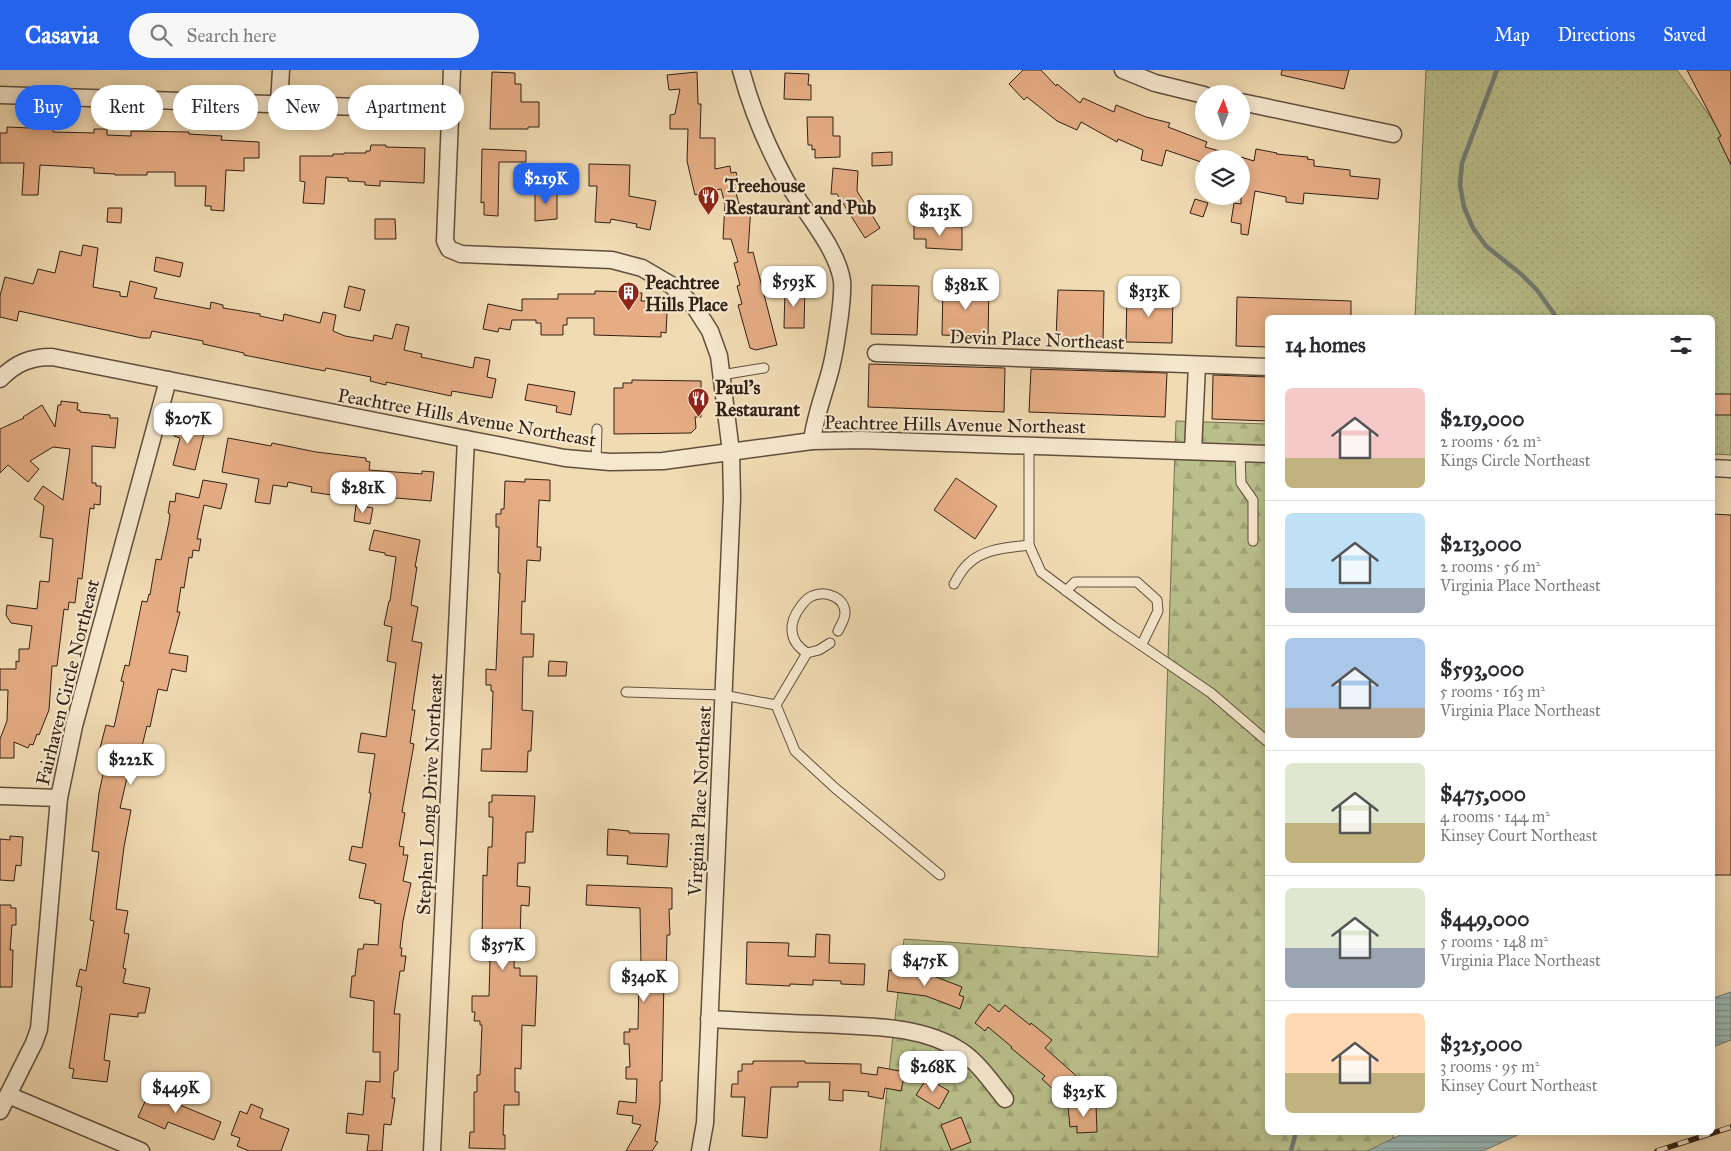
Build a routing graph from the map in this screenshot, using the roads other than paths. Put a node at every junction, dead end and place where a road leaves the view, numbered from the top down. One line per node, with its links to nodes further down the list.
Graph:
1 (281, 70): 5 (street)
2 (452, 70): 6 (street)
3 (741, 70): 22 (street)
4 (1123, 70): 7 (street)
5 (281, 85)
6 (451, 85)
7 (1195, 92)
8 (0, 95): 9 (street)
9 (268, 104)
10 (1250, 104): 12 (street)
11 (449, 130): 17 (street, Virginia Place Northeast)
12 (1393, 134)
13 (876, 353): 14 (street, Devin Place Northeast)
14 (1197, 365): 15 (street, Devin Place Northeast); 24 (street)
15 (1265, 367)
16 (764, 368): 17 (lane)
17 (721, 375): 25 (street, Virginia Place Northeast)
18 (0, 379): 19 (street, Peachtree Hills Avenue Northeast)
19 (168, 380): 21 (street, Peachtree Hills Avenue Northeast); 44 (street, Fairhaven Circle Northeast)
20 (597, 429): 28 (lane)
21 (466, 439): 28 (street, Peachtree Hills Avenue Northeast); 51 (street, Stephen Long Drive Northeast)
22 (812, 441): 23 (street, Peachtree Hills Avenue Northeast); 25 (street, Peachtree Hills Avenue Northeast)
23 (1029, 446): 24 (street, Peachtree Hills Avenue Northeast); 32 (lane)
24 (1193, 451): 26 (street, Peachtree Hills Avenue Northeast)
25 (731, 452): 28 (street, Peachtree Hills Avenue Northeast); 40 (street, Virginia Place Northeast)
26 (1240, 453): 27 (street, Peachtree Hills Avenue Northeast); 31 (lane)
27 (1265, 454)
28 (596, 461)
29 (1715, 468): 30 (street)
30 (1731, 468)
31 (1253, 541)
32 (1028, 545): 33 (lane); 34 (lane)
33 (954, 584)
34 (1066, 591): 37 (lane); 37 (lane)
35 (838, 631): 38 (lane)
36 (830, 643): 38 (lane)
37 (1142, 644): 42 (lane)
38 (807, 653): 41 (lane)
39 (626, 692): 40 (lane)
40 (723, 695): 41 (lane); 46 (street, Virginia Place Northeast)
41 (776, 705): 45 (lane)
42 (1265, 739)
43 (0, 796): 44 (street)
44 (59, 798): 47 (street, Fairhaven Circle Northeast)
45 (940, 874)
46 (709, 1019): 48 (street); 52 (street, Virginia Place Northeast)
47 (8, 1094): 49 (street, Fairhaven Circle Northeast); 50 (street)
48 (1005, 1099)
49 (0, 1112)
50 (141, 1151)
51 (432, 1151)
52 (700, 1151)

